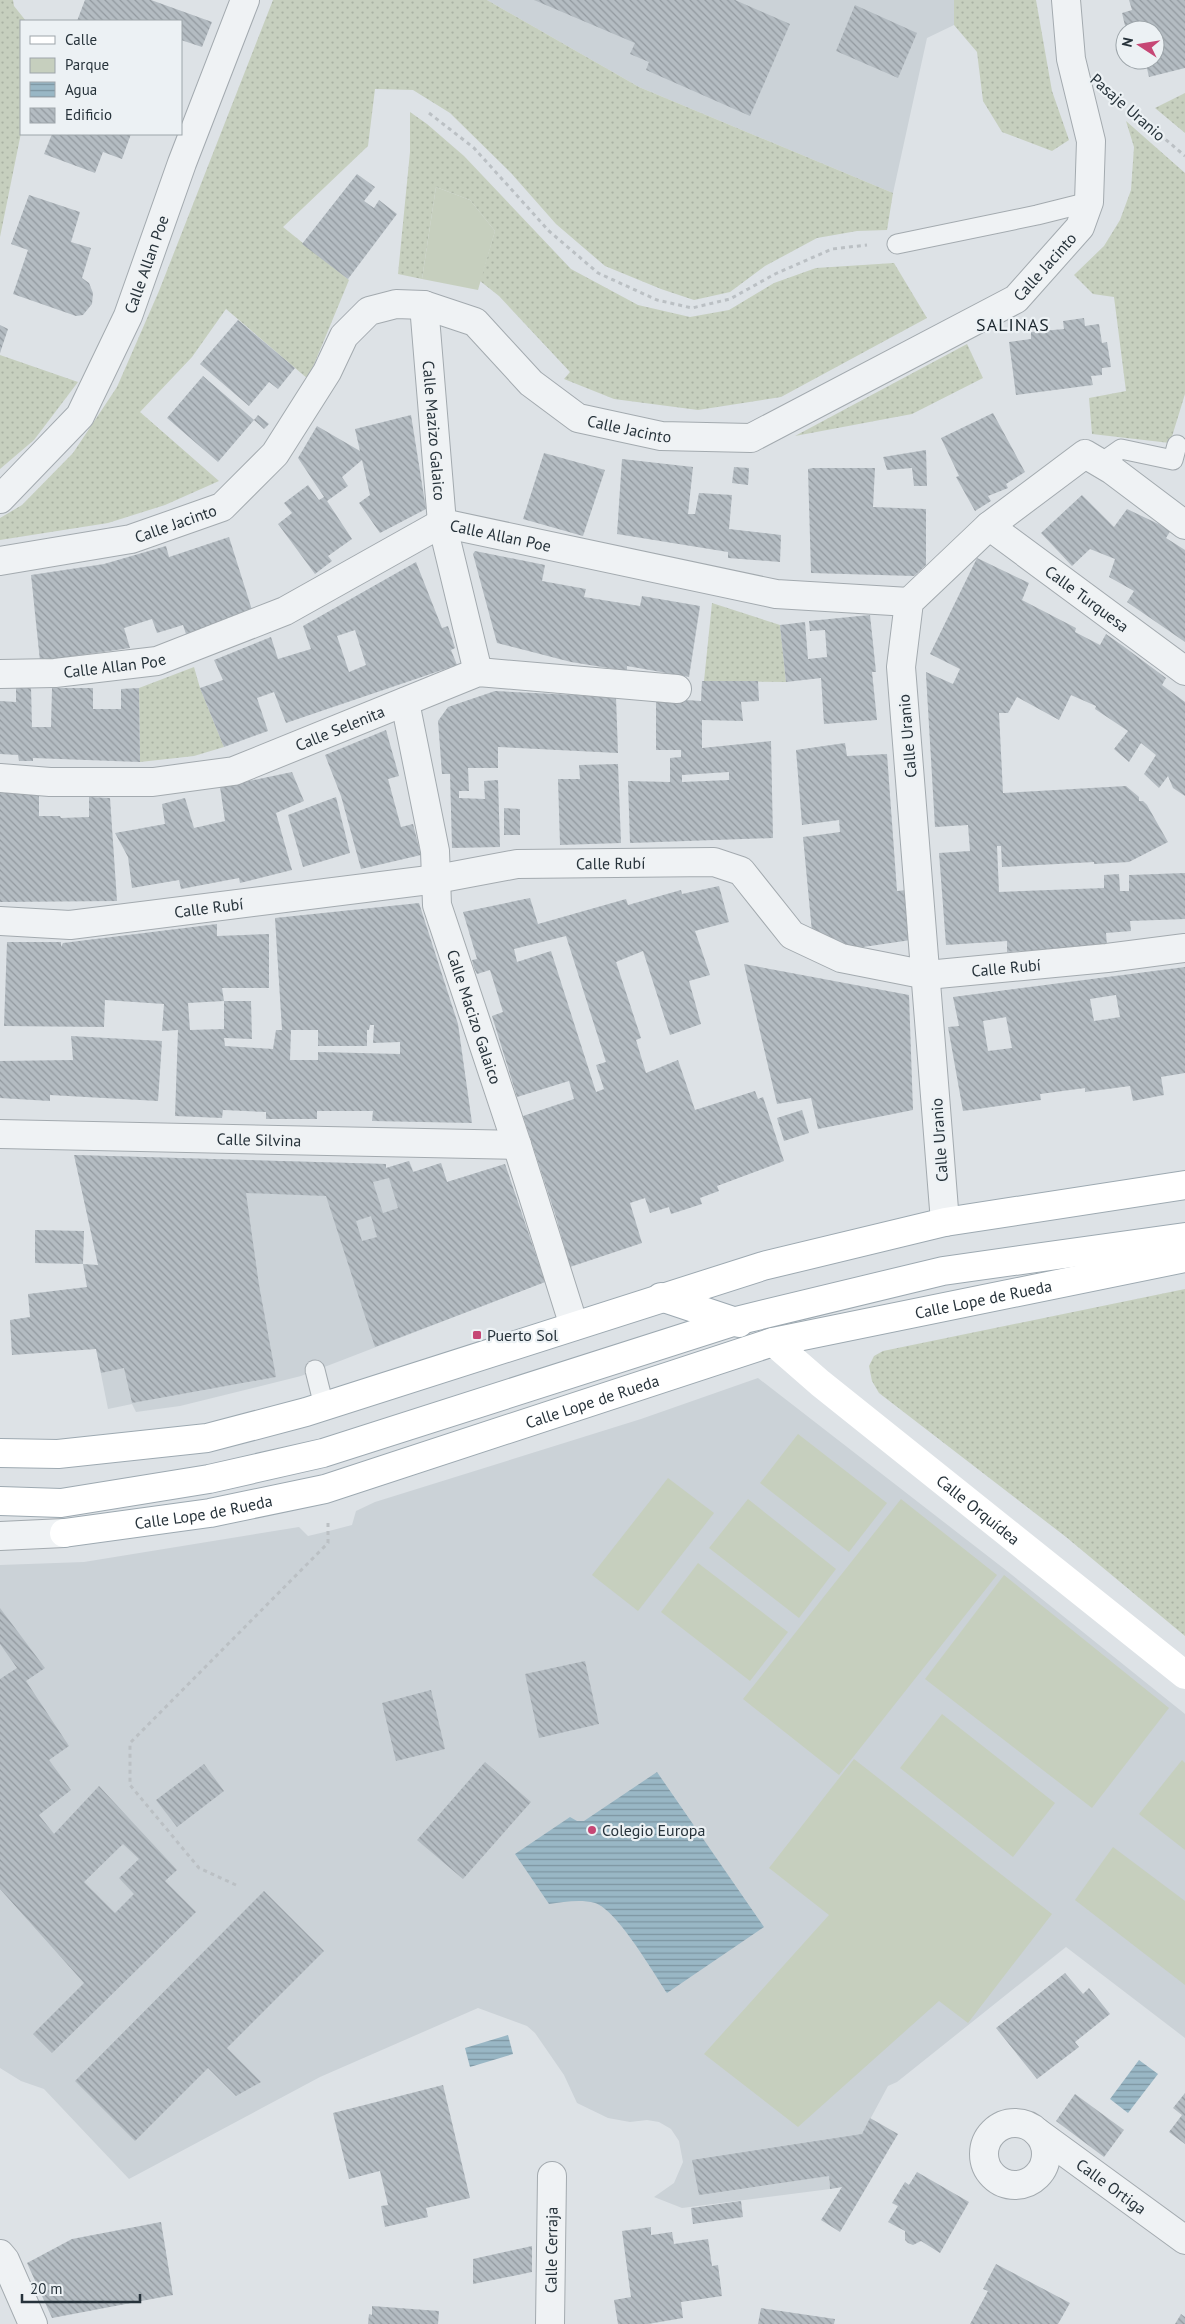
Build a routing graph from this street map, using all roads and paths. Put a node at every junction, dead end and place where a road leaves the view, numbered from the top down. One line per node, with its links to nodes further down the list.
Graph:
1 (245, 0): 11 (street, Calle Allan Poe)
2 (1066, 0): 6 (street, Calle Jacinto)
3 (1113, 94): 5 (path, Pasaje Uranio)
4 (429, 113): 7 (path)
5 (1185, 156)
6 (1089, 202): 7 (lane); 8 (street, Calle Jacinto)
7 (897, 244)
8 (424, 305): 12 (street, Calle Mazizo Galaico); 15 (street, Calle Jacinto)
9 (1177, 445): 10 (lane)
10 (1101, 463): 13 (street); 14 (street)
11 (0, 499)
12 (442, 523): 16 (street, Calle Allan Poe); 18 (street, Calle Mazizo Galaico); 19 (street, Calle Allan Poe)
13 (1185, 525)
14 (989, 526): 16 (street); 17 (street, Calle Turquesa)
15 (0, 561)
16 (909, 602): 26 (street, Calle Uranio)
17 (1185, 670)
18 (478, 672): 20 (street, Calle Selenita); 21 (street, Calle Selenita)
19 (0, 674)
20 (677, 689)
21 (404, 702): 22 (street, Calle Selenita); 23 (street, Calle Macizo Galaico)
22 (0, 778)
23 (437, 879): 24 (street, Calle Rubí); 26 (street, Calle Rubí); 28 (street, Calle Macizo Galaico)
24 (0, 921)
25 (1185, 948): 26 (street, Calle Rubí)
26 (927, 975): 30 (street, Calle Uranio)
27 (0, 1134): 28 (street, Calle Silvina)
28 (517, 1145): 35 (street, Calle Macizo Galaico)
29 (1185, 1185): 30 (main road)
30 (945, 1222): 33 (main road)
31 (1185, 1237): 34 (main road, Calle Lope de Rueda)
32 (1185, 1258): 36 (main road, Calle Lope de Rueda)
33 (661, 1297): 34 (main road, Calle Orquídea); 35 (main road)
34 (736, 1321): 36 (main road, Calle Orquídea); 40 (main road, Calle Lope de Rueda)
35 (574, 1326): 38 (main road)
36 (772, 1342): 42 (main road, Calle Lope de Rueda); 44 (main road, Calle Orquídea)
37 (315, 1370): 38 (lane)
38 (324, 1406): 39 (main road)
39 (0, 1453)
40 (0, 1501)
41 (329, 1531): 45 (path)
42 (64, 1533): 43 (street, Calle Lope de Rueda)
43 (0, 1536)
44 (1185, 1675)
45 (236, 1885)
46 (1037, 2132): 48 (street, Calle Ortiga)
47 (552, 2176): 51 (street, Calle Cerraja)
48 (1185, 2240)
49 (0, 2254): 50 (street)
50 (33, 2324)
51 (550, 2324)

